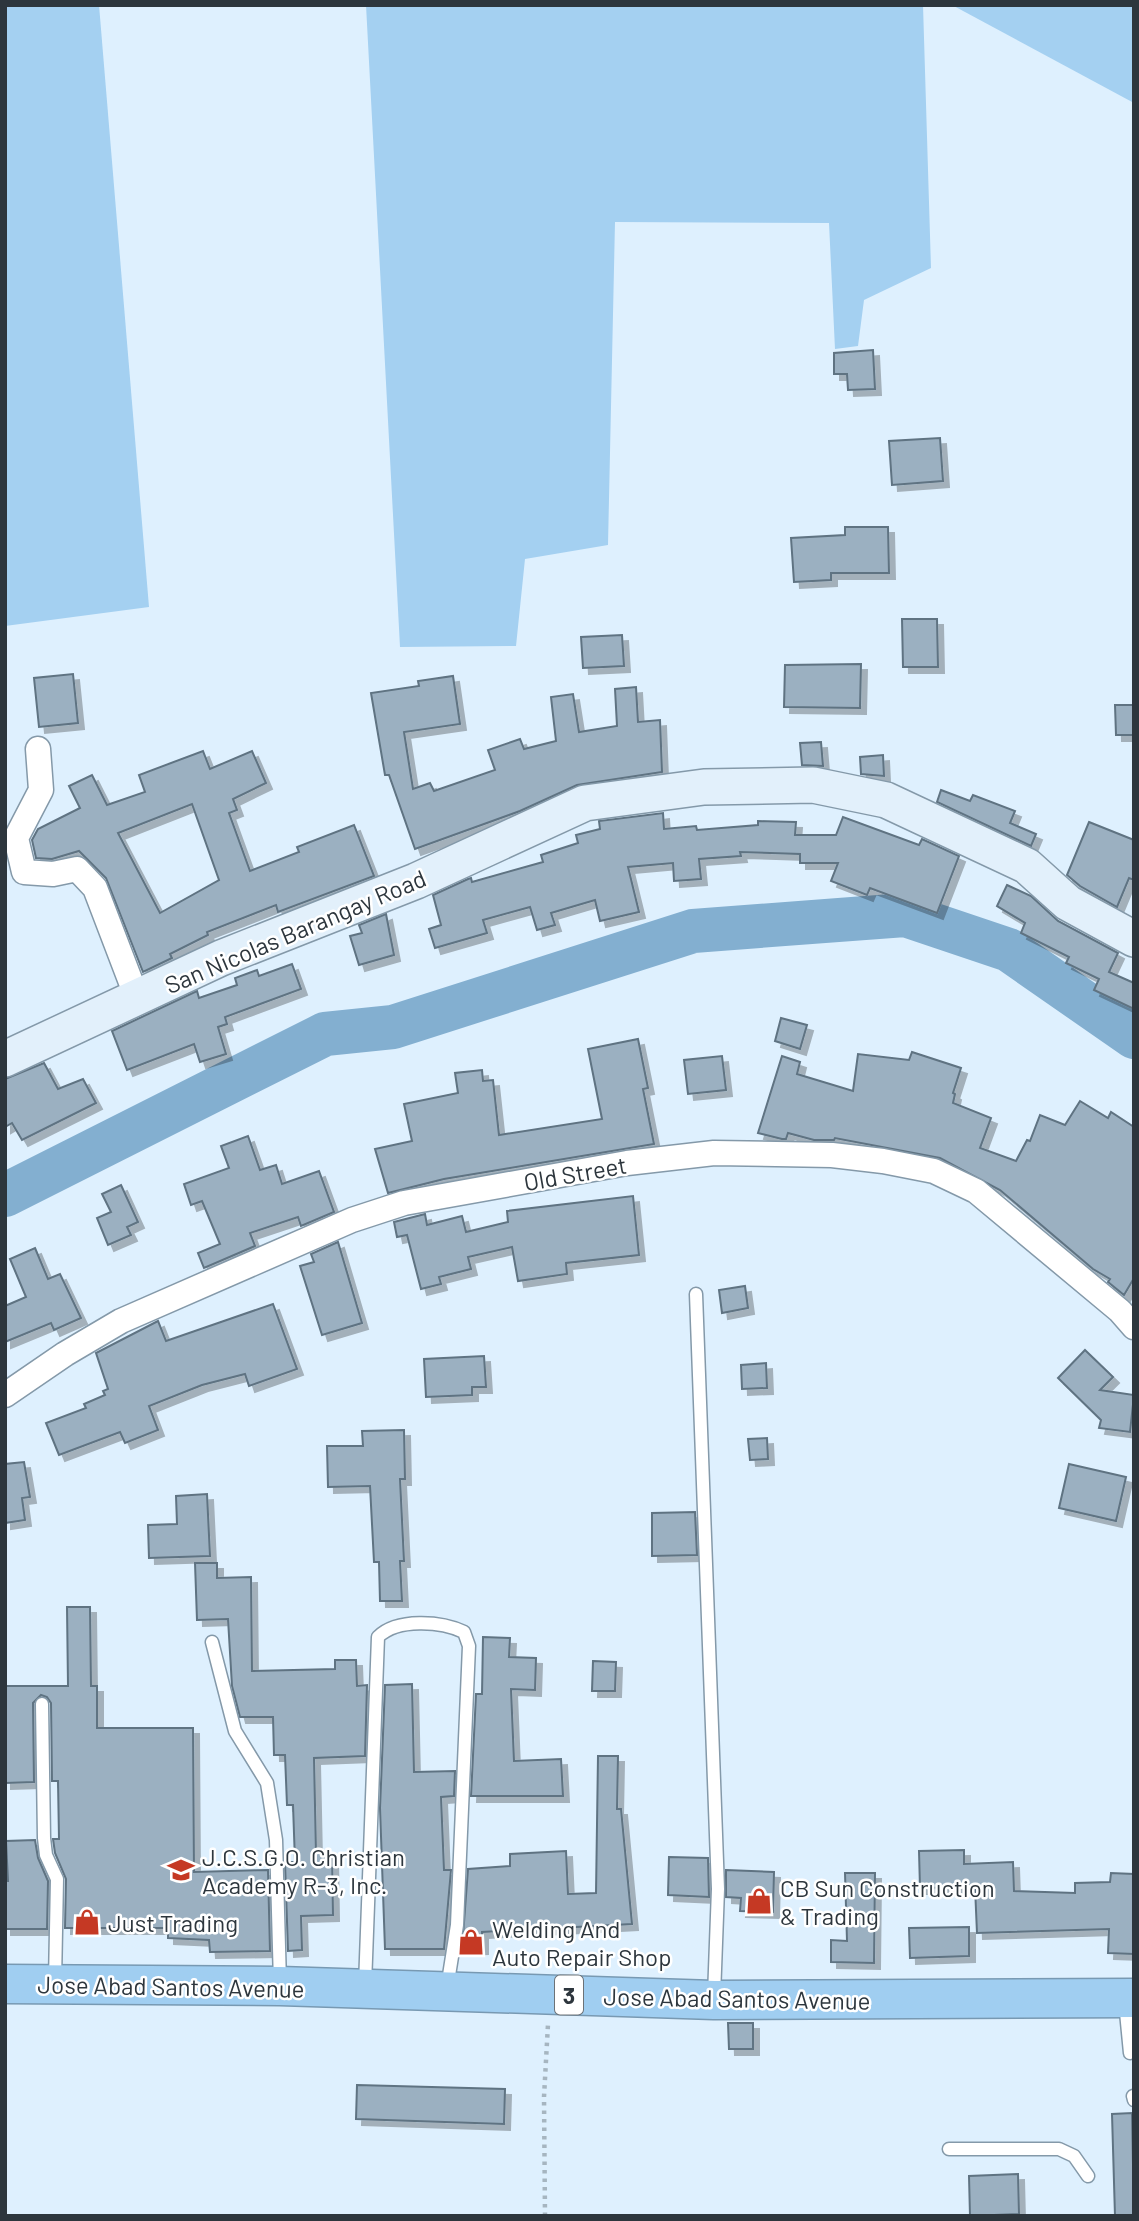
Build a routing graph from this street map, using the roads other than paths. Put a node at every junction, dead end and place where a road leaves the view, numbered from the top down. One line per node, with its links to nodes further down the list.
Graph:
1 (38, 749): 3 (street)
2 (1134, 939): 3 (street, San Nicolas Barangay Road)
3 (137, 998): 4 (street, San Nicolas Barangay Road)
4 (5, 1059)
5 (696, 1294): 16 (lane)
6 (1134, 1328): 7 (street, Old Street)
7 (5, 1395)
8 (212, 1642): 12 (lane)
9 (42, 1704): 11 (lane)
10 (5, 1984): 11 (highway, Jose Abad Santos Avenue / 3)
11 (55, 1984): 12 (highway, Jose Abad Santos Avenue / 3)
12 (280, 1986): 13 (highway, Jose Abad Santos Avenue / 3)
13 (365, 1989): 14 (highway, Jose Abad Santos Avenue / 3); 14 (lane)
14 (447, 1991): 16 (highway, Jose Abad Santos Avenue / 3)
15 (1129, 1998): 16 (highway, Jose Abad Santos Avenue / 3); 17 (lane)
16 (714, 2000)
17 (1130, 2053)
18 (949, 2149): 19 (lane)
19 (1088, 2176)

